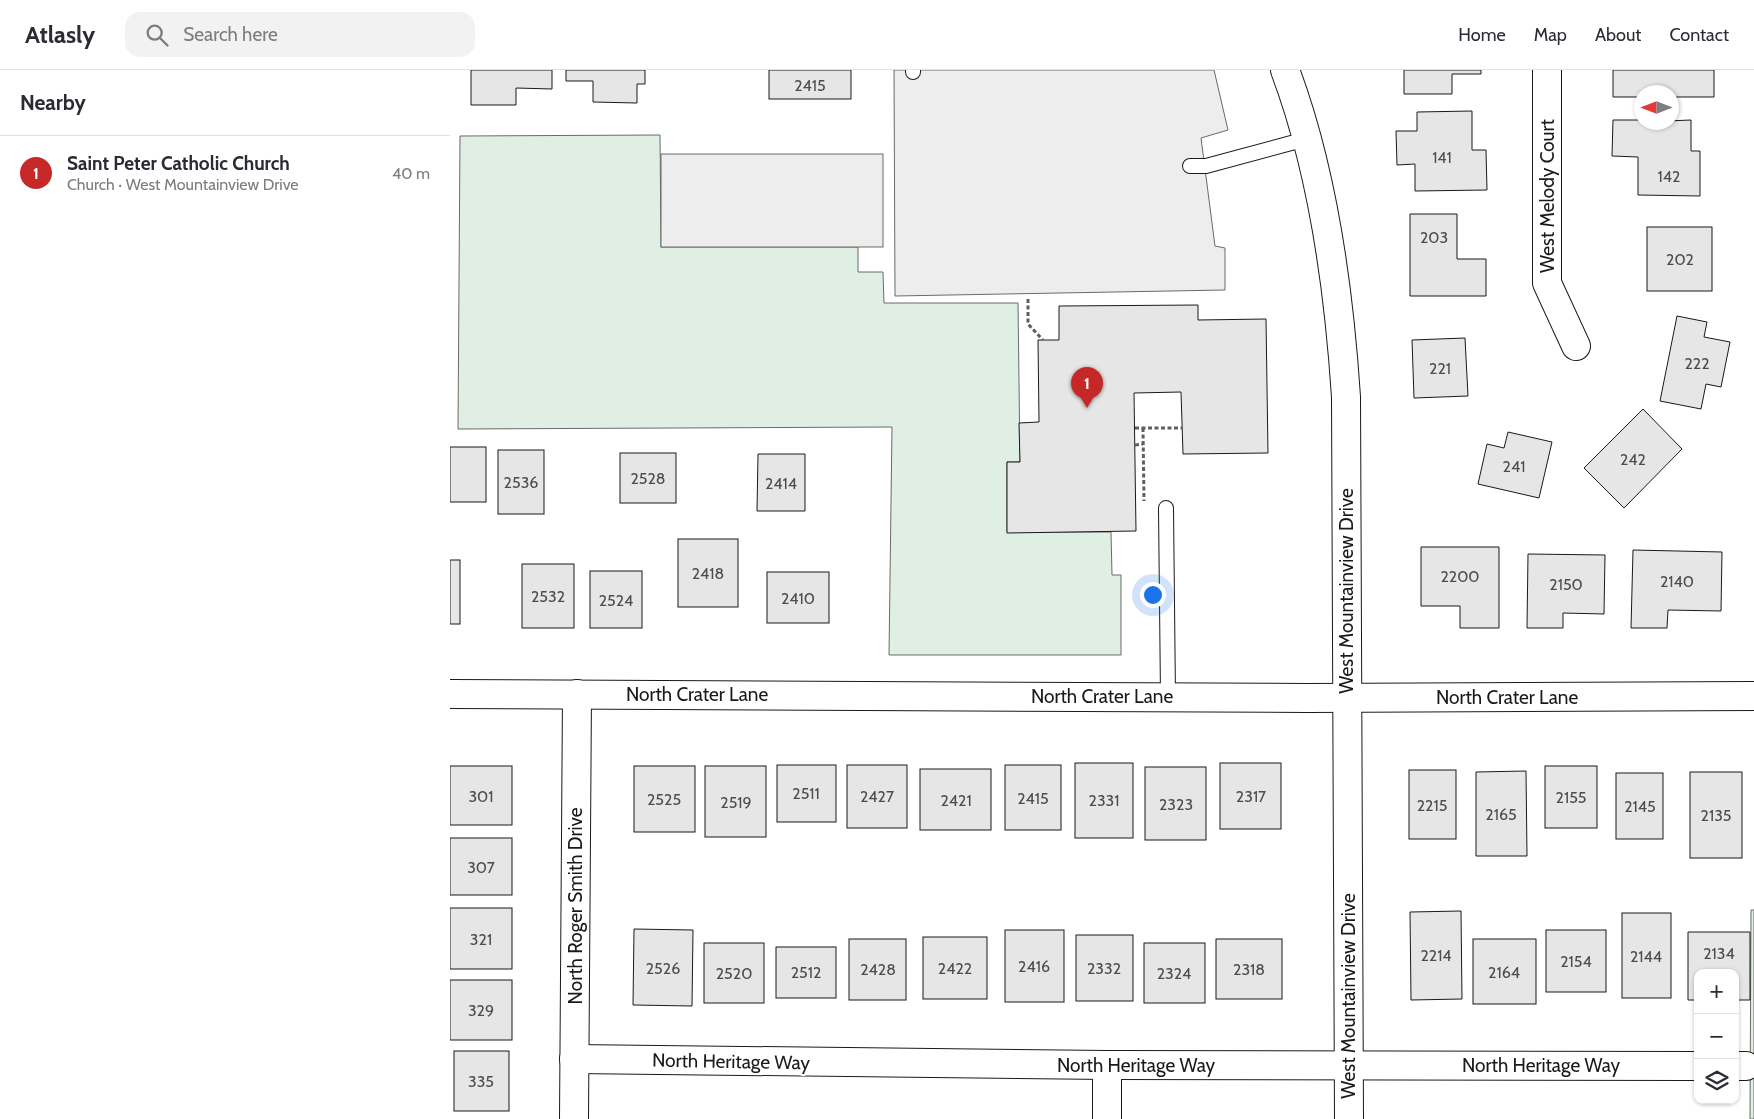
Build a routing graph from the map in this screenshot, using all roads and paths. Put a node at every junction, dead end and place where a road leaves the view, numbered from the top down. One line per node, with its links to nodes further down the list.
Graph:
1 (1286, 70): 3 (street, West Mountainview Drive)
2 (1547, 70): 7 (street, West Melody Court)
3 (1306, 139): 4 (lane); 19 (street, West Mountainview Drive)
4 (1190, 166)
5 (1028, 299): 6 (path)
6 (1043, 340)
7 (1576, 346)
8 (1135, 428): 9 (path)
9 (1143, 428): 10 (path); 11 (path)
10 (1182, 428)
11 (1143, 444): 12 (path); 13 (path)
12 (1135, 445)
13 (1144, 507)
14 (1166, 508): 18 (lane)
15 (450, 694): 16 (street, North Crater Lane)
16 (577, 694): 18 (street, North Crater Lane); 20 (street, North Roger Smith Drive)
17 (1754, 696): 19 (street, North Crater Lane)
18 (1168, 697): 19 (street, North Crater Lane)
19 (1346, 698): 21 (street, West Mountainview Drive)
20 (574, 1059): 22 (street, North Heritage Way); 24 (street, North Roger Smith Drive)
21 (1349, 1064): 22 (street, North Heritage Way); 23 (street, North Heritage Way); 26 (street, West Mountainview Drive)
22 (1107, 1065): 25 (street)
23 (1694, 1066)
24 (574, 1119)
25 (1107, 1119)
26 (1349, 1119)

